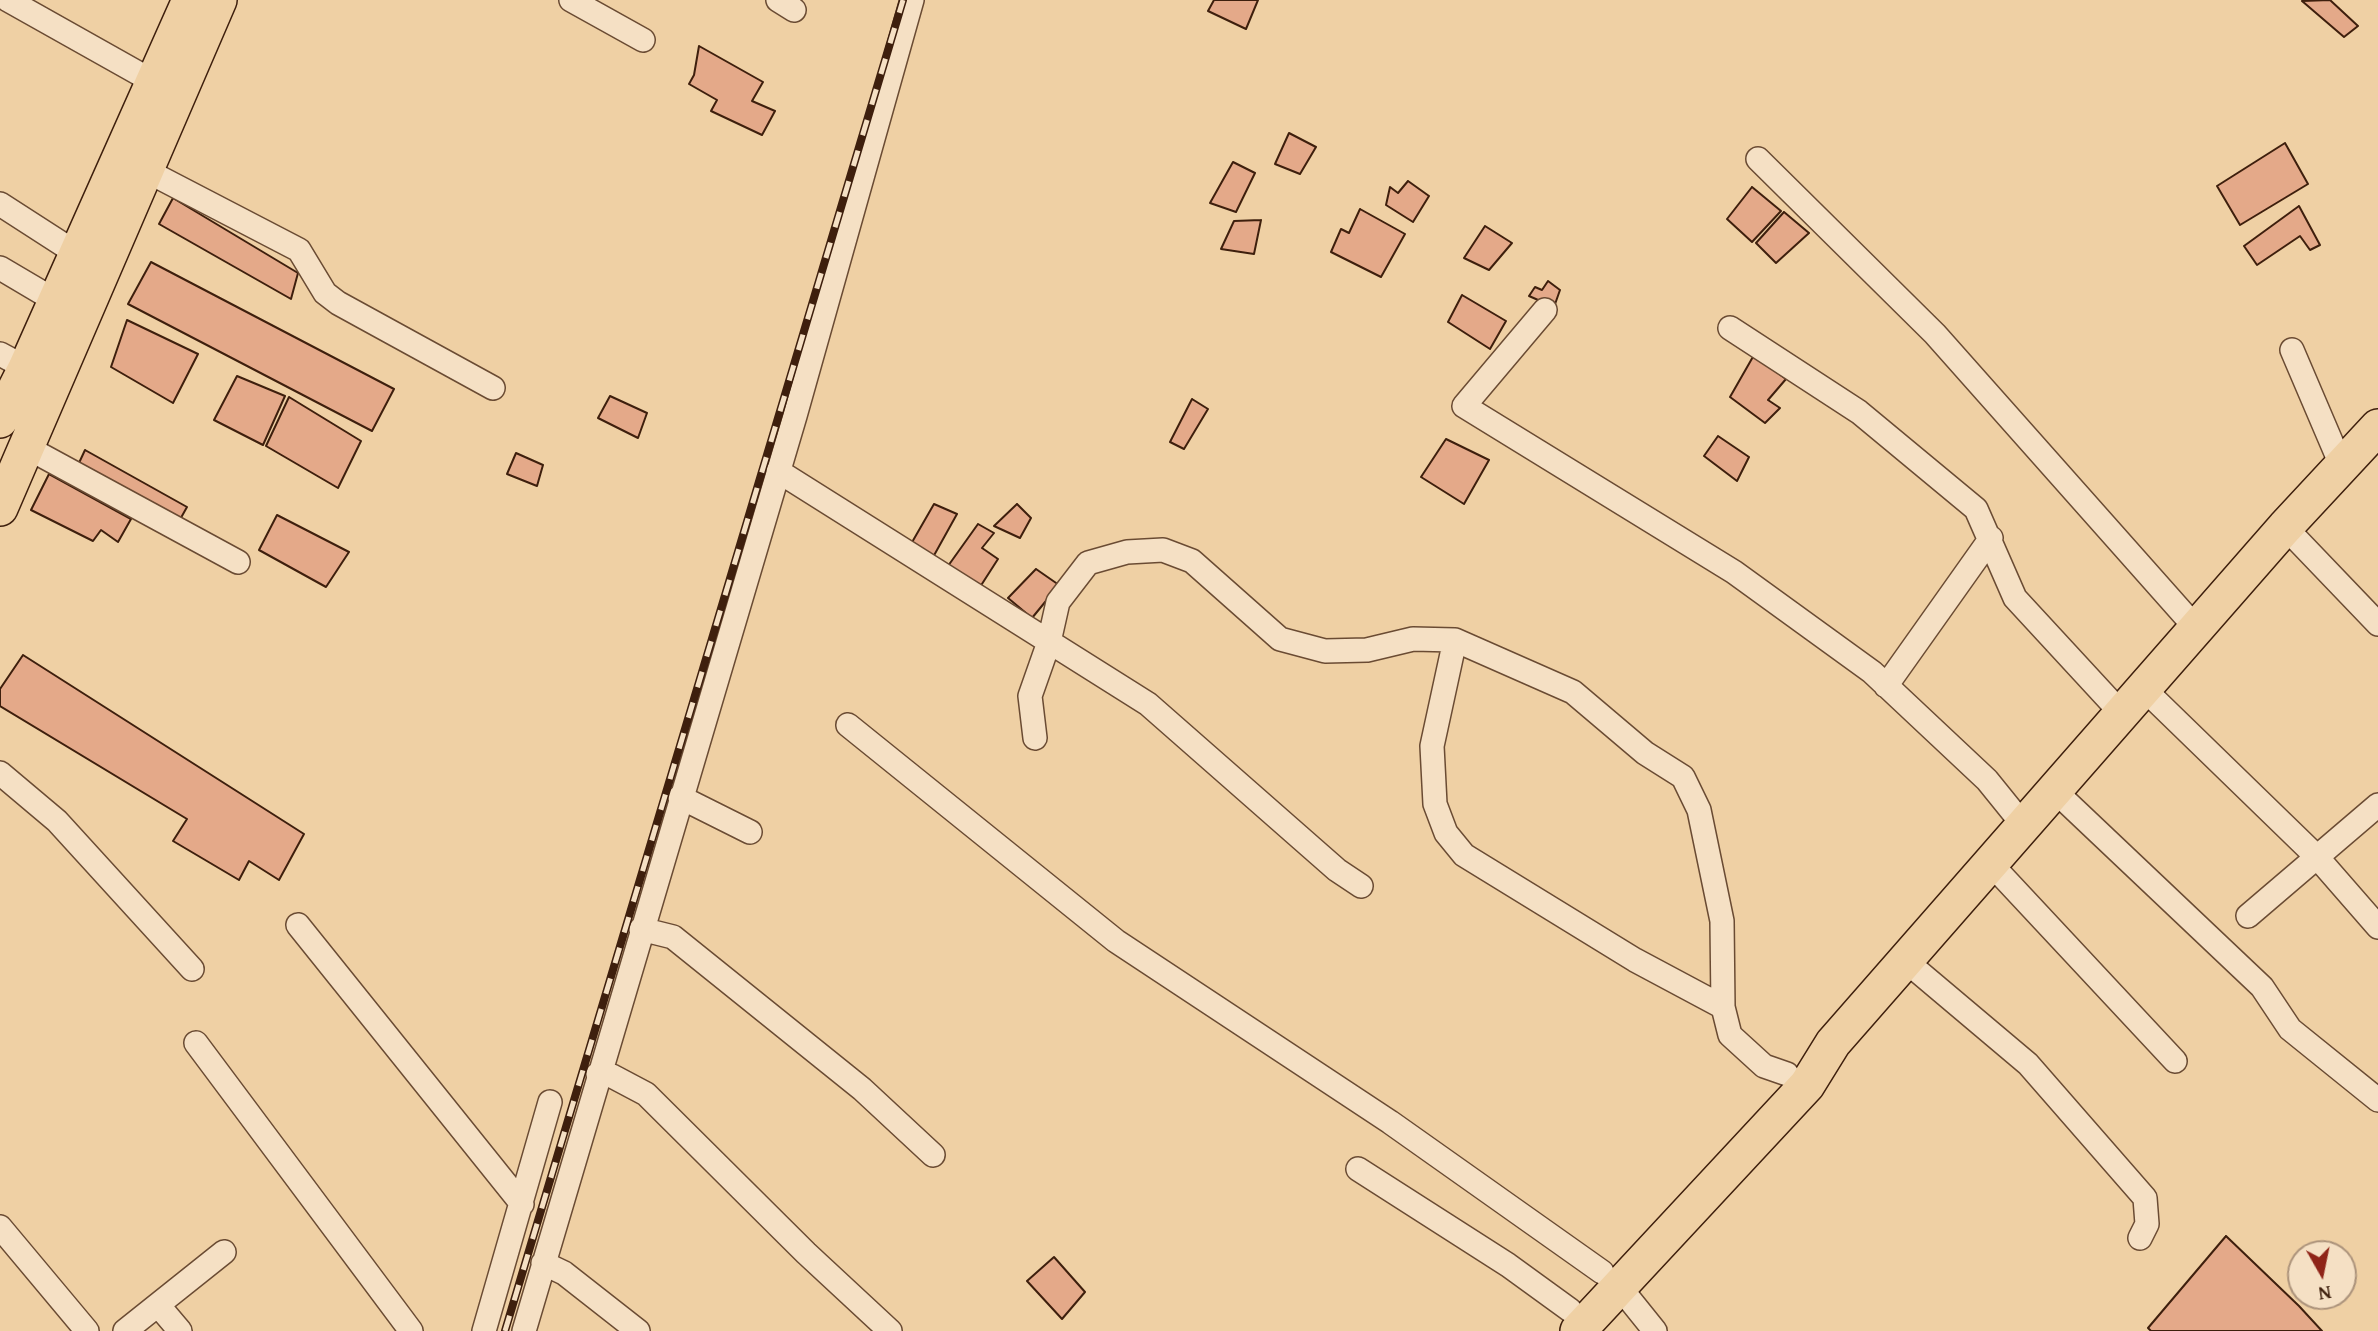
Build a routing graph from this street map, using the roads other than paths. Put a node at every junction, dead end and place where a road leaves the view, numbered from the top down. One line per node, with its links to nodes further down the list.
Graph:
1 (8, 0): 7 (street)
2 (190, 0): 7 (main road)
3 (219, 0): 9 (main road)
4 (570, 0): 6 (street)
5 (912, 0): 23 (street)
6 (643, 40)
7 (154, 82): 11 (main road)
8 (1758, 159): 29 (street)
9 (145, 170): 18 (street); 21 (main road)
10 (0, 204): 11 (street)
11 (76, 253): 13 (main road)
12 (0, 268): 13 (street)
13 (56, 301): 17 (main road)
14 (1545, 310): 32 (street)
15 (1730, 328): 26 (street)
16 (2292, 350): 22 (street)
17 (13, 361): 19 (main road)
18 (493, 388)
19 (0, 420)
20 (2378, 427): 22 (main road)
21 (28, 448): 24 (main road); 27 (street)
22 (2342, 467): 25 (main road)
23 (778, 471): 31 (street); 38 (street)
24 (0, 508)
25 (2285, 527): 28 (street); 29 (main road)
26 (1991, 538): 32 (street); 33 (street)
27 (238, 562)
28 (2378, 624)
29 (2196, 628): 33 (main road)
30 (1455, 640): 31 (street); 51 (street); 51 (street)
31 (1049, 642): 35 (street); 44 (street)
32 (1886, 687): 40 (street)
33 (2133, 702): 37 (main road); 42 (street)
34 (848, 725): 66 (street)
35 (1035, 738)
36 (0, 773): 50 (street)
37 (2054, 790): 40 (main road); 57 (street)
38 (680, 797): 41 (street); 48 (street)
39 (2378, 805): 42 (street)
40 (2025, 827): 43 (main road)
41 (750, 832)
42 (2317, 857): 45 (street); 47 (street)
43 (1992, 865): 49 (main road); 54 (street)
44 (1362, 886)
45 (2248, 916)
46 (298, 925): 61 (street)
47 (2378, 927)
48 (641, 929): 55 (street); 59 (street)
49 (1907, 962): 53 (main road); 63 (street)
50 (192, 970)
51 (1723, 1007): 56 (street)
52 (196, 1043): 72 (street)
53 (1833, 1043): 56 (main road); 66 (main road)
54 (2175, 1061)
55 (598, 1074): 65 (street); 76 (street)
56 (1787, 1074): 66 (main road)
57 (2378, 1100)
58 (550, 1102): 61 (street)
59 (933, 1155)
60 (1358, 1169): 68 (street)
61 (522, 1204): 73 (street)
62 (0, 1227): 69 (street)
63 (2140, 1238)
64 (224, 1252): 67 (street)
65 (543, 1263): 74 (street); 75 (street)
66 (1610, 1279): 68 (main road); 77 (street)
67 (158, 1305): 70 (street); 71 (street)
68 (1566, 1324)
69 (87, 1331)
70 (125, 1331)
71 (180, 1331)
72 (411, 1331)
73 (484, 1331)
74 (524, 1331)
75 (638, 1331)
76 (890, 1331)
77 (1655, 1331)

